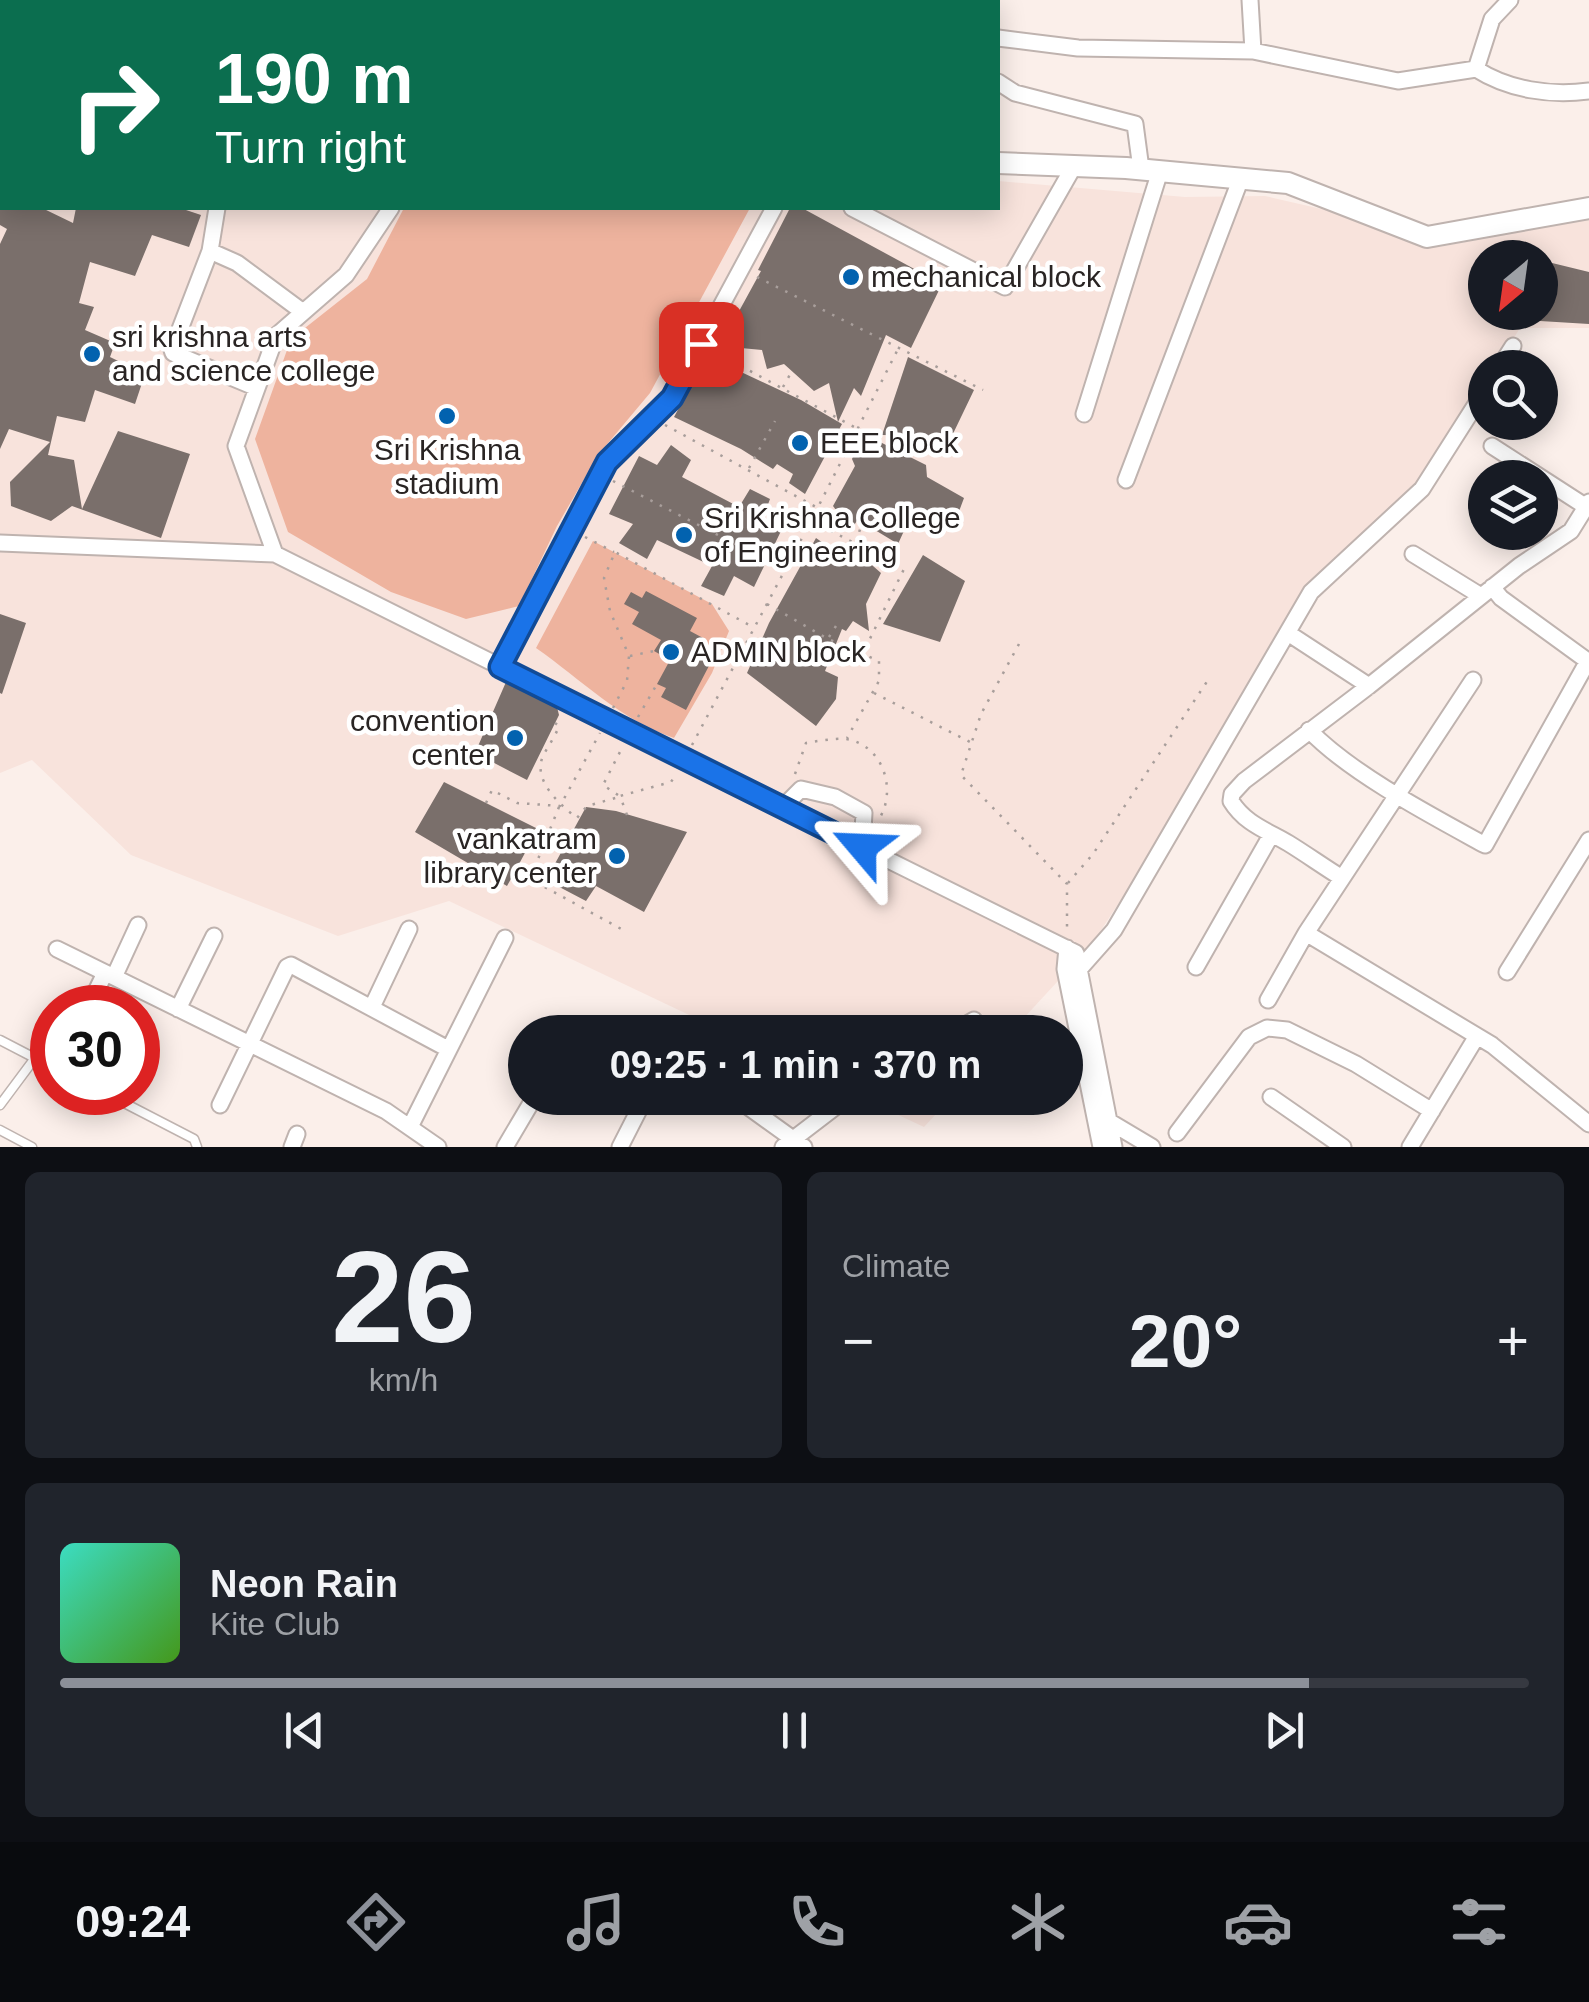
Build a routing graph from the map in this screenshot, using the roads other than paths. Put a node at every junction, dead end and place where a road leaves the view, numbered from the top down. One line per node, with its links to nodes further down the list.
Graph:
1 (1250, 0): 4 (street)
2 (1510, 0): 5 (street)
3 (1000, 38): 4 (street)
4 (1253, 51): 5 (street)
5 (1476, 70): 7 (street)
6 (1000, 83): 10 (street)
7 (1589, 91)
8 (1000, 163): 9 (street)
9 (1074, 166): 10 (street); 16 (street)
10 (1150, 170): 11 (street); 22 (street)
11 (1241, 178): 12 (street); 25 (street)
12 (1589, 208)
13 (217, 210): 17 (street)
14 (390, 210): 18 (street)
15 (773, 210): 35 (street)
16 (856, 210)
17 (210, 251): 18 (street); 21 (street)
18 (303, 312): 21 (street)
19 (1513, 346): 20 (street)
20 (1510, 350)
21 (256, 388): 30 (street)
22 (1084, 414)
23 (1468, 417): 53 (street)
24 (1492, 446): 26 (street)
25 (1126, 480)
26 (1587, 504): 28 (street)
27 (1589, 530): 28 (street)
28 (1571, 531): 32 (street)
29 (0, 543): 30 (street)
30 (275, 554): 35 (street)
31 (1413, 554): 32 (street)
32 (1486, 592): 34 (street); 37 (street)
33 (1294, 637): 37 (street)
34 (1588, 658): 39 (street)
35 (500, 667): 40 (street)
36 (1473, 680): 39 (street)
37 (1370, 686): 38 (street)
38 (1309, 730): 39 (street); 41 (street)
39 (1398, 795): 44 (street)
40 (782, 808): 43 (street); 43 (street)
41 (1270, 837): 44 (street); 52 (street)
42 (1589, 840): 54 (street)
43 (862, 847): 50 (street)
44 (1342, 878): 47 (street)
45 (138, 926): 55 (street)
46 (409, 929): 59 (street)
47 (1306, 933): 58 (street); 61 (street)
48 (214, 936): 60 (street)
49 (505, 938): 64 (street)
50 (1067, 948): 53 (street); 56 (street)
51 (57, 949): 55 (street)
52 (1196, 967)
53 (1079, 968): 56 (street); 76 (street)
54 (1507, 972)
55 (109, 975): 57 (street); 60 (street)
56 (1068, 982): 87 (street)
57 (103, 985)
58 (1268, 1000)
59 (372, 1007): 63 (street); 64 (street)
60 (178, 1008): 63 (street)
61 (1476, 1036): 70 (street); 77 (street)
62 (0, 1040): 65 (lane)
63 (249, 1044): 69 (street); 78 (street)
64 (448, 1049): 78 (street)
65 (30, 1055)
66 (30, 1065): 68 (lane)
67 (1270, 1097): 90 (street)
68 (0, 1105)
69 (220, 1105)
70 (1432, 1111): 80 (street); 91 (street)
71 (148, 1115): 83 (lane)
72 (524, 1115): 85 (street)
73 (636, 1115): 86 (street)
74 (767, 1115): 81 (street)
75 (827, 1115): 81 (street)
76 (1110, 1122): 88 (street); 89 (street)
77 (1589, 1124)
78 (410, 1127): 84 (street)
79 (0, 1130): 82 (lane)
80 (1177, 1133)
81 (793, 1144)
82 (32, 1147)
83 (196, 1147)
84 (438, 1147)
85 (505, 1147)
86 (620, 1147)
87 (1101, 1147)
88 (1114, 1147)
89 (1152, 1147)
90 (1343, 1147)
91 (1410, 1147)

